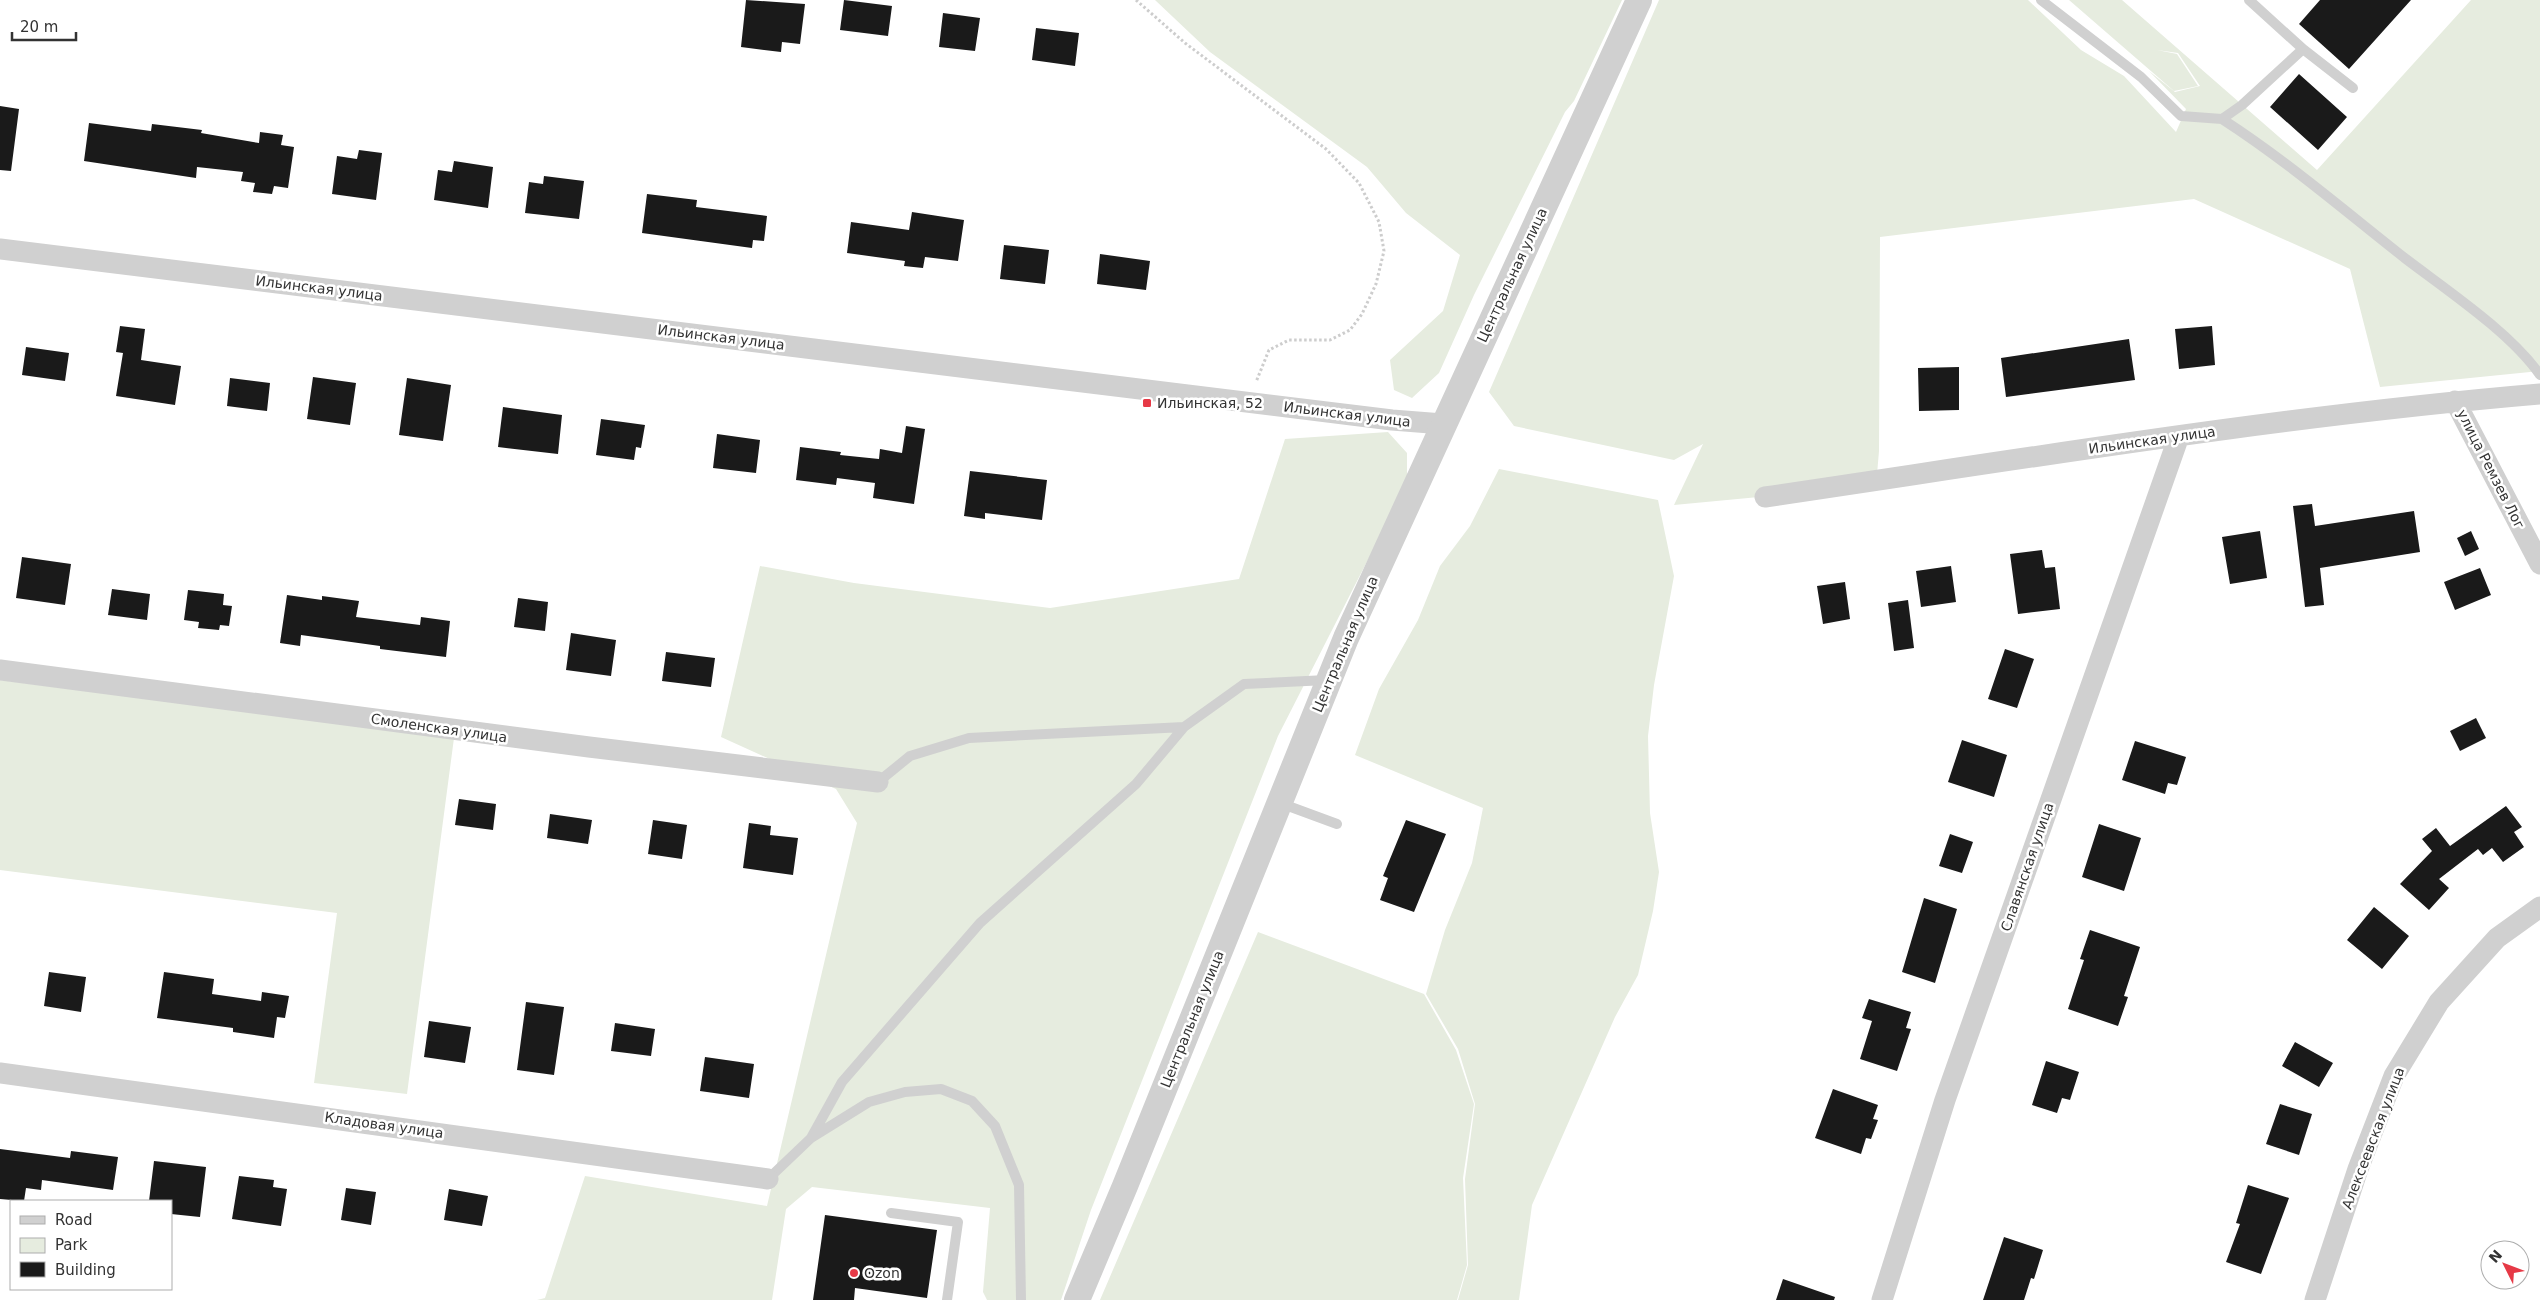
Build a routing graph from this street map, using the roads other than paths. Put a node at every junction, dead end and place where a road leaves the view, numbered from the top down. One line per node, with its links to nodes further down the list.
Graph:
1 (1639, 0): 11 (street, Центральная улица)
2 (2041, 0): 6 (lane)
3 (2248, 0): 4 (lane)
4 (2303, 49): 5 (lane); 6 (lane)
5 (2353, 88)
6 (2222, 119): 8 (lane)
7 (0, 248): 11 (street, Ильинская улица)
8 (2540, 375)
9 (2540, 394): 10 (street, Ильинская улица)
10 (2455, 401): 12 (street, Ильинская улица); 14 (street, улица Ремзев Лог)
11 (1443, 424): 16 (street, Центральная улица)
12 (2179, 436): 13 (street, Ильинская улица); 29 (street, Славянская улица)
13 (1765, 497)
14 (2540, 564)
15 (0, 670): 18 (street, Смоленская улица)
16 (1328, 680): 17 (lane); 19 (street, Центральная улица)
17 (1184, 727): 18 (lane); 23 (lane)
18 (878, 782)
19 (1280, 802): 20 (lane); 28 (street, Центральная улица)
20 (1337, 824)
21 (2540, 907): 30 (street, Алексеевская улица)
22 (0, 1073): 24 (street, Кладовая улица)
23 (811, 1138): 24 (lane); 27 (lane)
24 (768, 1178)
25 (891, 1213): 26 (lane)
26 (948, 1300)
27 (1021, 1300)
28 (1077, 1300)
29 (1882, 1300)
30 (2315, 1300)

